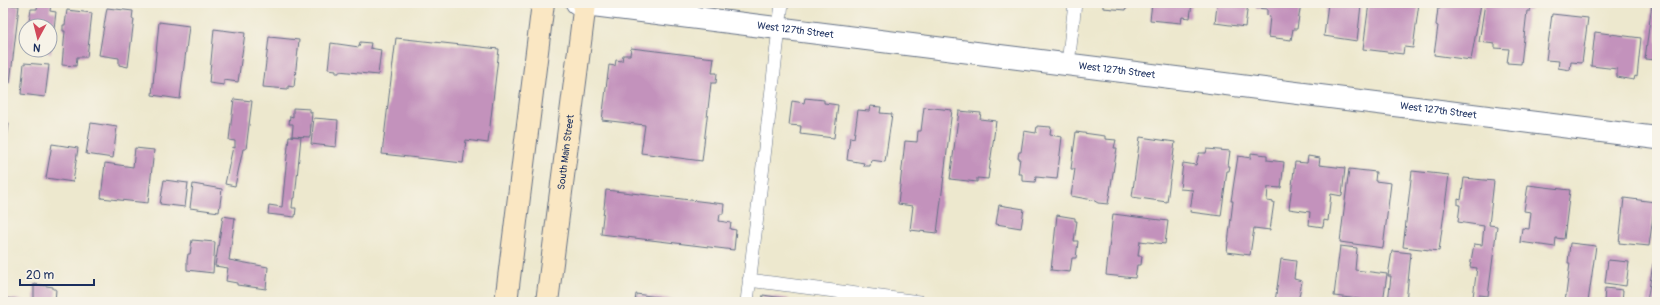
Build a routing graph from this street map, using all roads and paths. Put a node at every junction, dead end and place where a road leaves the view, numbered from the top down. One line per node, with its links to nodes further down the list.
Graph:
1 (543, 3): 9 (main road)
2 (582, 3): 5 (street, West 127th Street); 10 (main road, South Main Street)
3 (782, 3): 5 (lane)
4 (1075, 3): 6 (lane)
5 (779, 28): 6 (street, West 127th Street); 8 (lane)
6 (1068, 64): 7 (street, West 127th Street)
7 (1657, 138)
8 (749, 280): 11 (lane); 12 (lane)
9 (506, 302)
10 (547, 302)
11 (747, 302)
12 (920, 302)

